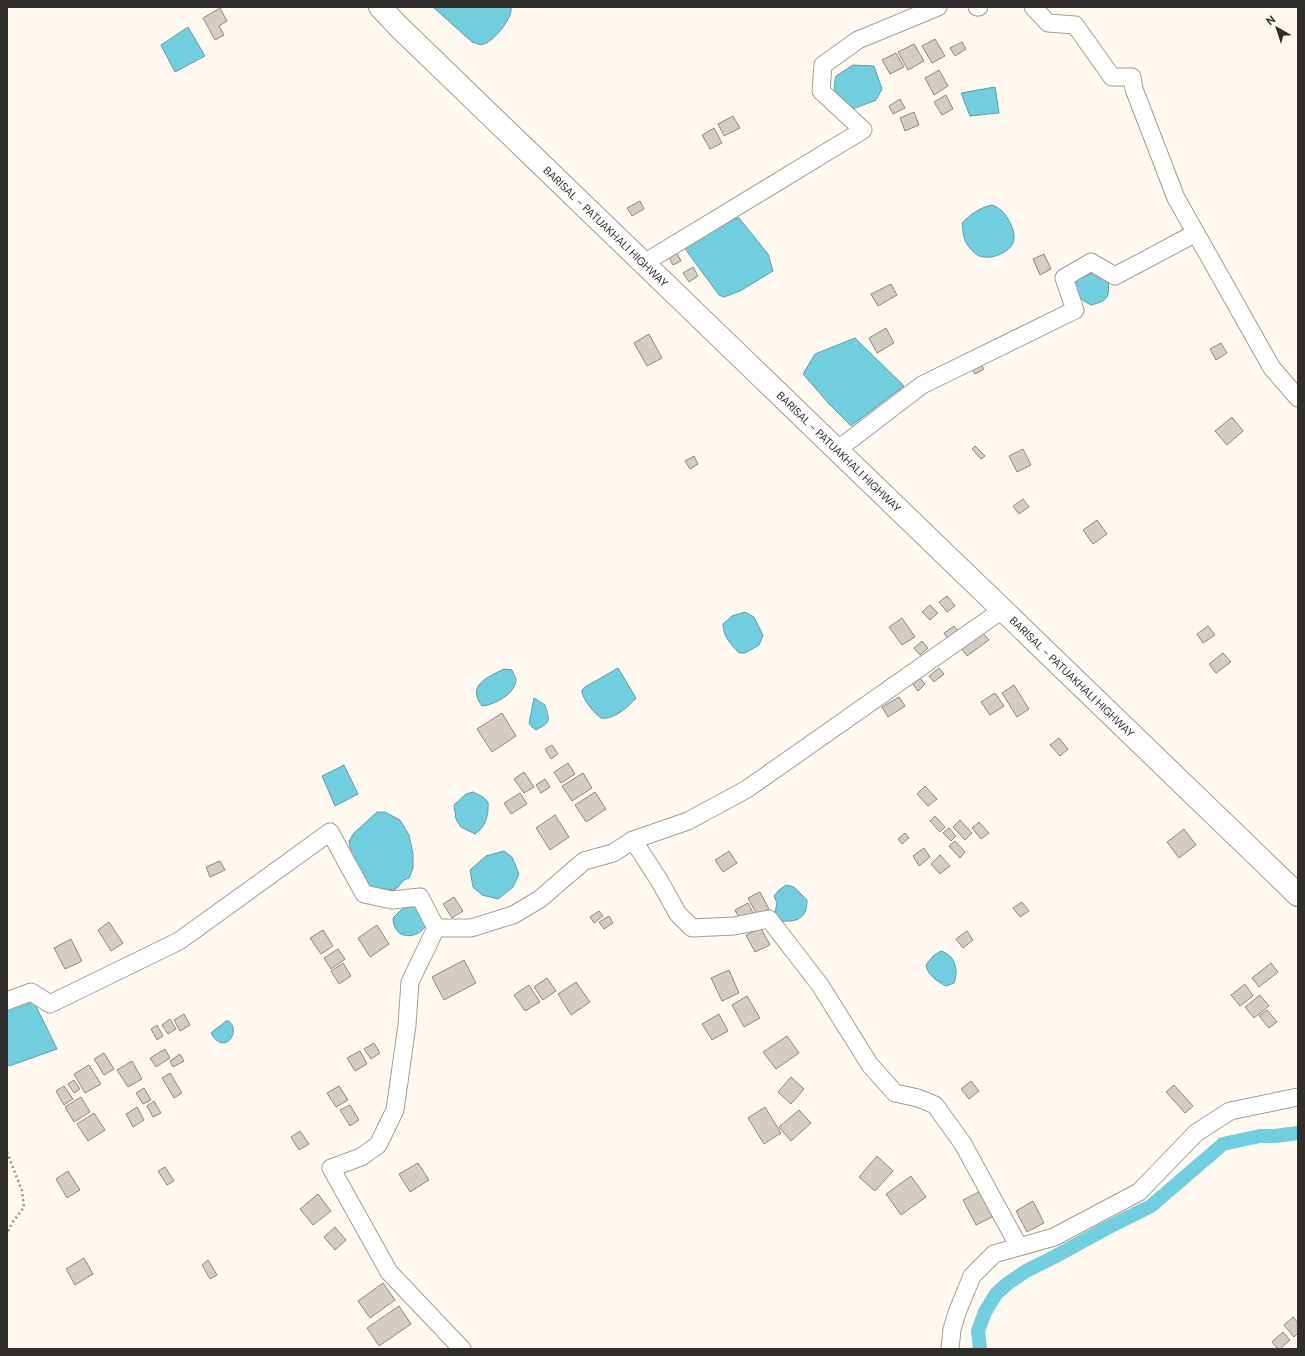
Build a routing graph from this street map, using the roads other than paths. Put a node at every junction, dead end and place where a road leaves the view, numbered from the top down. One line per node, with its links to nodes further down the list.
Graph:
1 (380, 7): 5 (highway, BARISAL - PATUAKHALI HIGHWAY)
2 (938, 7): 5 (street)
3 (1033, 7): 4 (street)
4 (1196, 234): 6 (street); 7 (street)
5 (644, 263): 7 (highway, BARISAL - PATUAKHALI HIGHWAY)
6 (1298, 398)
7 (837, 450): 8 (highway, BARISAL - PATUAKHALI HIGHWAY)
8 (1002, 610): 9 (street); 10 (highway, BARISAL - PATUAKHALI HIGHWAY)
9 (633, 840): 11 (street); 14 (street)
10 (1298, 895)
11 (436, 928): 12 (street); 15 (street)
12 (7, 1001)
13 (1298, 1097): 14 (street)
14 (1019, 1247): 16 (street)
15 (462, 1349)
16 (950, 1349)

